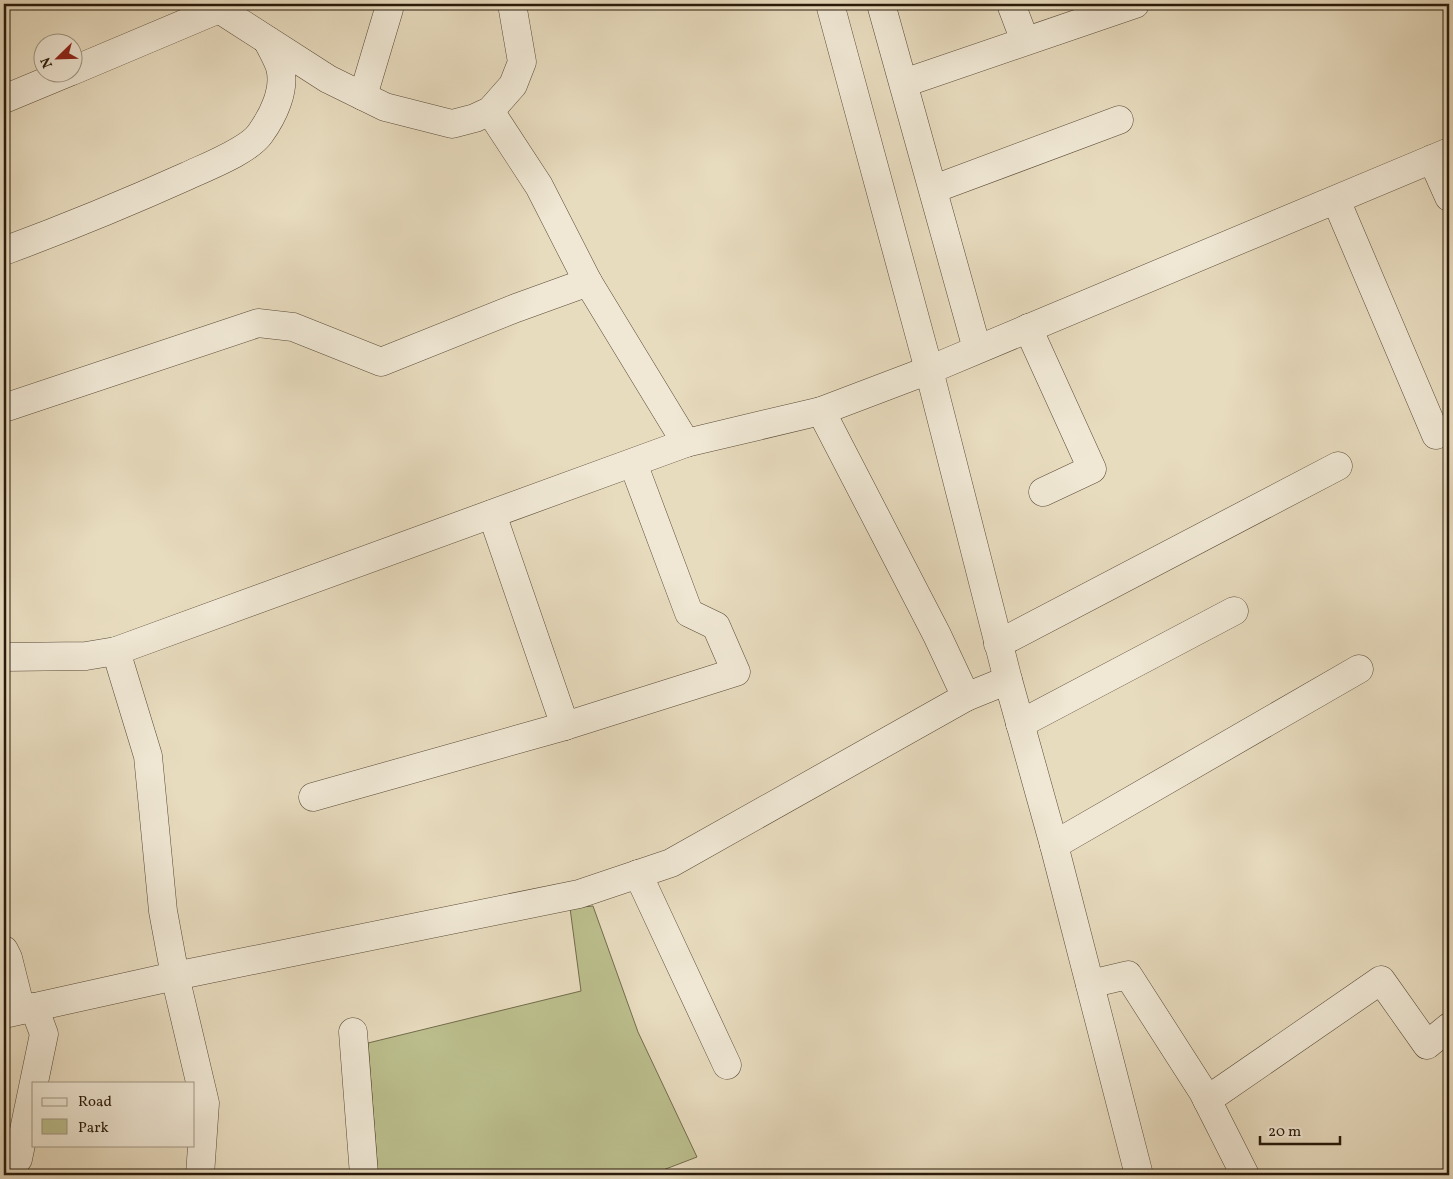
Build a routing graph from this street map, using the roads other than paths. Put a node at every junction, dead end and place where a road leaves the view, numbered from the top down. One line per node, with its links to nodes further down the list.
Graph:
1 (387, 4): 13 (street)
2 (512, 4): 15 (street)
3 (830, 4): 25 (street)
4 (881, 4): 12 (street)
5 (1011, 4): 9 (street)
6 (1135, 4): 9 (street)
7 (218, 7): 8 (street); 10 (street)
8 (267, 40): 13 (street); 21 (street)
9 (1025, 41): 12 (street)
10 (82, 67)
11 (44, 82): 14 (street)
12 (904, 83): 18 (street)
13 (363, 96): 15 (street)
14 (4, 99)
15 (490, 111): 22 (street)
16 (1119, 120): 18 (street)
17 (1440, 156): 19 (street); 20 (street)
18 (934, 189): 24 (street)
19 (1449, 197)
20 (1336, 200): 23 (street); 28 (street)
21 (4, 251)
22 (588, 282): 26 (street); 29 (street)
23 (1028, 328): 24 (street); 32 (street)
24 (978, 349): 25 (street)
25 (928, 370): 27 (street); 35 (street)
26 (4, 408)
27 (821, 411): 29 (street); 40 (street)
28 (1436, 435)
29 (686, 444): 30 (street)
30 (633, 463): 33 (street); 42 (street)
31 (1338, 466): 35 (street)
32 (1043, 492)
33 (492, 514): 36 (street); 42 (street)
34 (1234, 611): 41 (street)
35 (998, 644): 39 (street)
36 (116, 651): 37 (street); 47 (street)
37 (4, 657)
38 (1359, 669): 44 (street)
39 (1008, 680): 40 (street); 41 (street)
40 (966, 697): 45 (street)
41 (1020, 724): 44 (street)
42 (565, 726): 43 (street)
43 (313, 797)
44 (1054, 846): 48 (street)
45 (638, 874): 47 (street); 52 (street)
46 (4, 950): 49 (street)
47 (175, 976): 49 (street); 57 (street)
48 (1090, 984): 55 (street); 59 (street)
49 (20, 1010): 53 (street)
50 (1449, 1028): 55 (street)
51 (353, 1032): 58 (street)
52 (727, 1065)
53 (34, 1082)
54 (32, 1092): 56 (street)
55 (1207, 1100): 60 (street)
56 (4, 1158)
57 (200, 1175)
58 (364, 1175)
59 (1139, 1175)
60 (1246, 1175)

